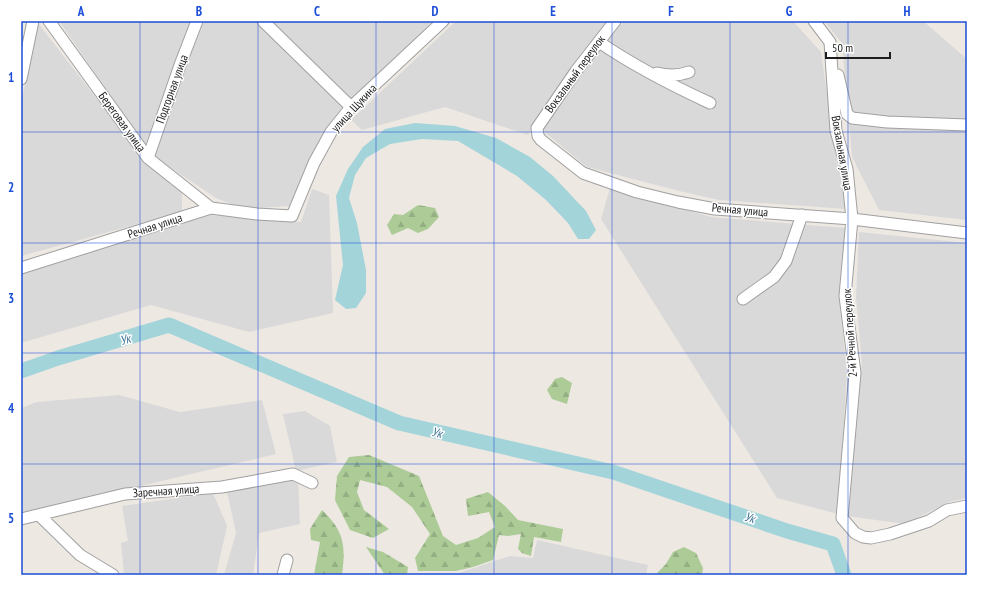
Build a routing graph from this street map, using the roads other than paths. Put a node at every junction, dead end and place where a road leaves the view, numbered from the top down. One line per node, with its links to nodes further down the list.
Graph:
1 (49, 21): 17 (street, Береговая улица)
2 (197, 21): 17 (street, Подгорная улица)
3 (263, 21): 14 (street)
4 (443, 21): 14 (street, улица Щукина)
5 (615, 21): 8 (street, Вокзальный переулок)
6 (814, 21): 9 (street)
7 (28, 26): 12 (street)
8 (599, 42): 10 (street); 16 (street, Вокзальный переулок)
9 (830, 42): 15 (street); 21 (street, Вокзальная улица)
10 (645, 71): 11 (street); 13 (street)
11 (689, 72)
12 (21, 79)
13 (710, 103)
14 (351, 107): 20 (street, улица Щукина)
15 (967, 125)
16 (537, 128): 19 (street, Речная улица)
17 (148, 158): 18 (street, Береговая улица)
18 (211, 208): 20 (street, Речная улица); 23 (street, Речная улица)
19 (802, 215): 21 (street, Речная улица); 24 (street)
20 (292, 216)
21 (852, 218): 22 (street, Речная улица); 26 (street, 2-й Речной переулок)
22 (967, 233)
23 (21, 268)
24 (743, 299)
25 (312, 483): 27 (street, Заречная улица)
26 (967, 506)
27 (39, 515): 28 (street, Заречная улица); 30 (street)
28 (21, 519)
29 (287, 560): 31 (street)
30 (113, 575)
31 (283, 575)

